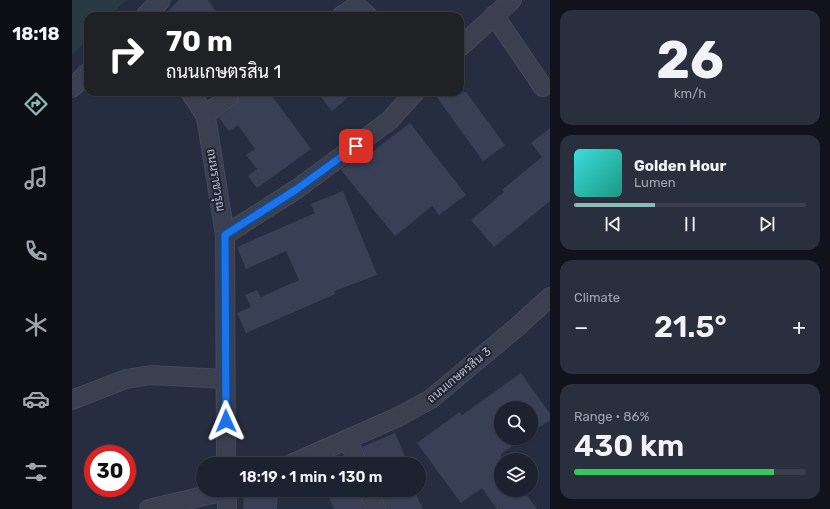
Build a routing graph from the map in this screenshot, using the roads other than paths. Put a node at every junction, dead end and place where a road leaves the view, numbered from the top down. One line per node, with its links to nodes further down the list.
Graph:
1 (161, 0): 3 (street)
2 (512, 0): 6 (street)
3 (149, 12)
4 (347, 12): 5 (street)
5 (364, 12)
6 (494, 15): 7 (street); 9 (street)
7 (464, 43)
8 (84, 76): 10 (street)
9 (543, 87)
10 (72, 88)
11 (192, 96): 14 (street, ถนนราชวรุณ)
12 (411, 96): 15 (street)
13 (229, 97): 14 (street)
14 (204, 115): 15 (street, ถนนราชวรุณ)
15 (225, 235): 17 (street, ถนนราชวรุณ)
16 (550, 297): 19 (street, ถนนเกษตรสิน 3)
17 (225, 379): 18 (street); 20 (street, ถนนราชวรุณ)
18 (72, 400)
19 (348, 440): 21 (street, ถนนเกษตรสิน 3); 22 (street)
20 (226, 457)
21 (308, 457)
22 (355, 457)
23 (199, 497): 26 (street)
24 (228, 497): 27 (street)
25 (371, 497): 28 (street)
26 (150, 509)
27 (227, 509)
28 (376, 509)

